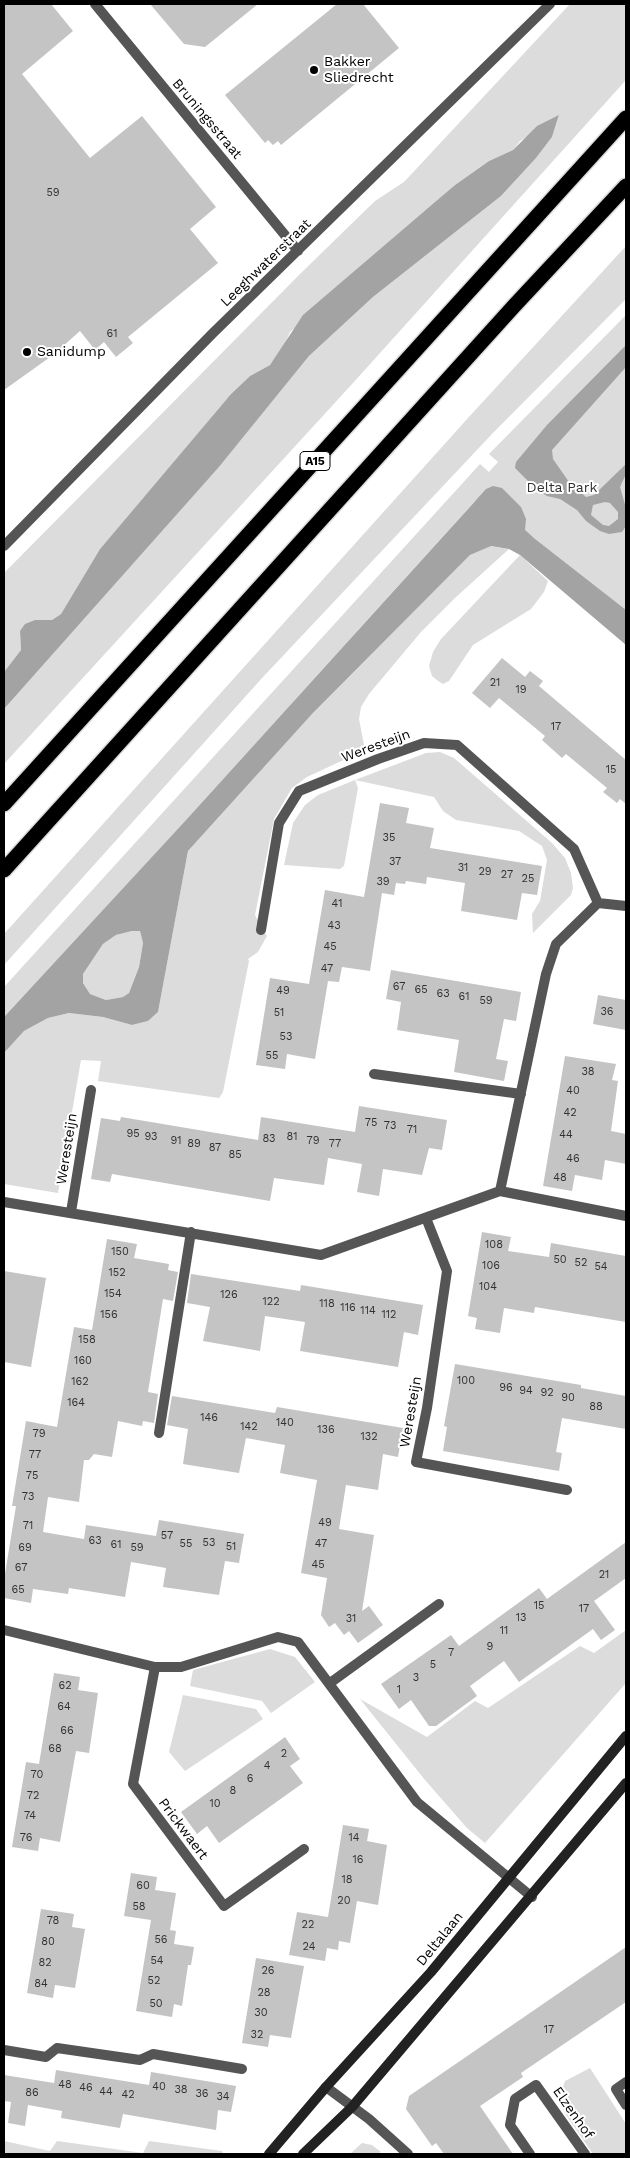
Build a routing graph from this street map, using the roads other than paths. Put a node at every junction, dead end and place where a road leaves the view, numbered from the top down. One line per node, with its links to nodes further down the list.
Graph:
1 (95, 4): 5 (street, Bruningsstraat)
2 (550, 4): 5 (street, Leeghwaterstraat)
3 (626, 118): 7 (highway, A15)
4 (626, 186): 8 (highway)
5 (298, 251): 6 (street, Leeghwaterstraat)
6 (4, 546)
7 (4, 804)
8 (4, 870)
9 (598, 903): 10 (street); 11 (street, Weresteijn); 14 (street)
10 (626, 906)
11 (261, 930)
12 (374, 1074): 14 (street)
13 (91, 1090): 17 (street, Weresteijn)
14 (521, 1094): 15 (street)
15 (500, 1191): 18 (street); 19 (street)
16 (4, 1202): 17 (street)
17 (71, 1212): 20 (street)
18 (626, 1216)
19 (426, 1218): 20 (street); 22 (street, Weresteijn)
20 (191, 1232): 21 (street)
21 (159, 1433)
22 (567, 1490)
23 (439, 1604): 26 (street)
24 (4, 1630): 25 (street)
25 (154, 1667): 26 (street); 29 (street, Prickwaert)
26 (330, 1683): 30 (street)
27 (626, 1736): 30 (street, Deltalaan)
28 (626, 1783): 31 (street)
29 (304, 1849)
30 (508, 1878): 31 (street); 35 (street, Deltalaan)
31 (532, 1896): 37 (street)
32 (4, 2050): 33 (street)
33 (242, 2069)
34 (626, 2082): 36 (street)
35 (326, 2087): 37 (street); 38 (street, Deltalaan)
36 (626, 2105)
37 (352, 2107): 39 (street); 40 (street)
38 (269, 2154)
39 (303, 2154)
40 (408, 2154)
41 (530, 2154): 42 (street, Elzenhof)
42 (585, 2154)

